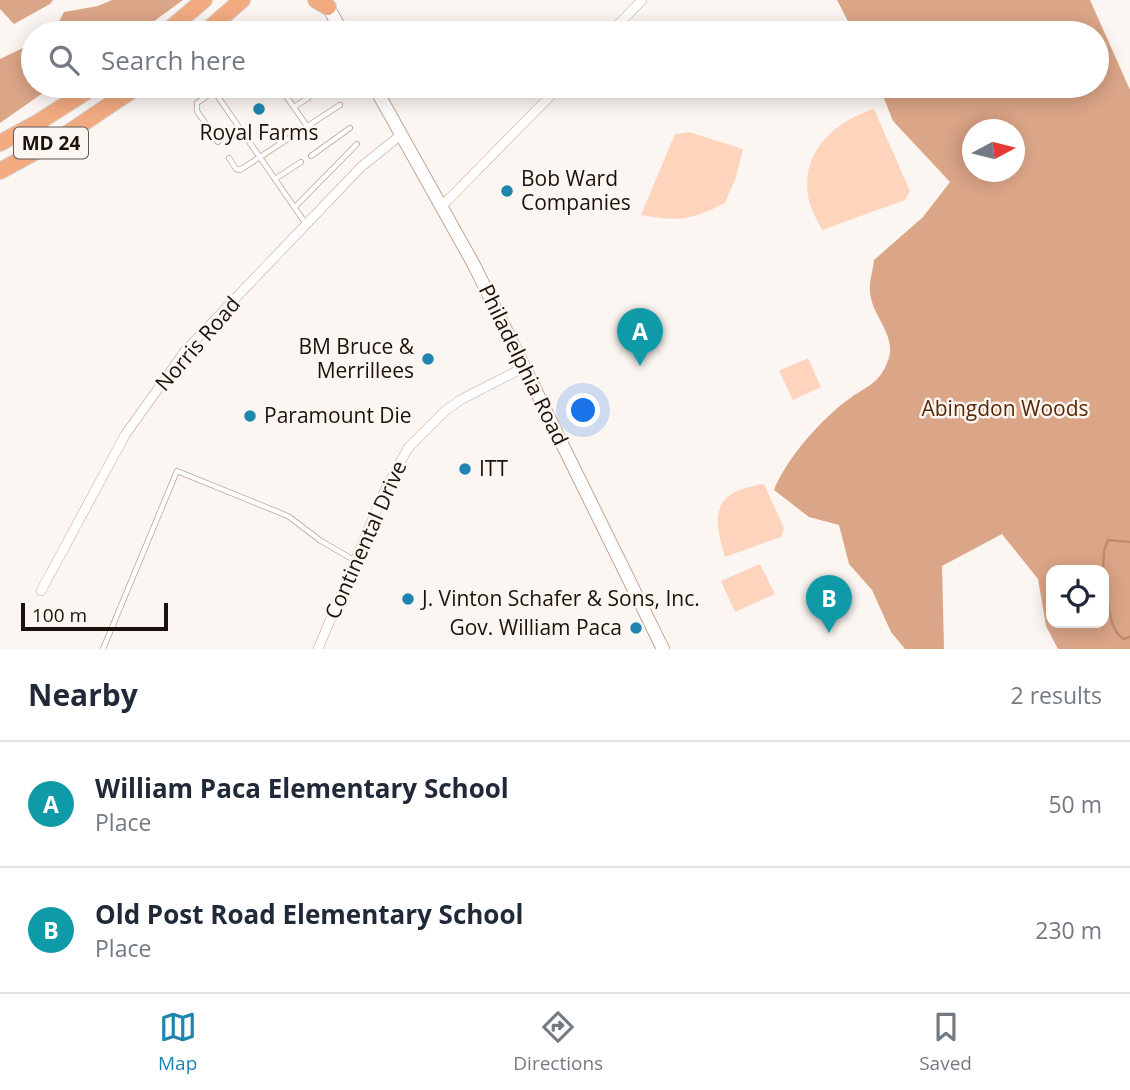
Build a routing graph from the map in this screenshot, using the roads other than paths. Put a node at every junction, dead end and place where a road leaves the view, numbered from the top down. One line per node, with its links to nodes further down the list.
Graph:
1 (204, 0): 5 (highway)
2 (642, 0): 8 (street)
3 (242, 1): 6 (highway)
4 (325, 6): 7 (main road)
5 (179, 21)
6 (218, 21)
7 (335, 21)
8 (622, 21)
9 (76, 98): 23 (highway, MD 24)
10 (120, 98): 29 (highway, MD 24)
11 (204, 98): 22 (lane)
12 (219, 98): 26 (lane)
13 (288, 98): 18 (lane)
14 (308, 98): 18 (lane)
15 (381, 98): 21 (main road, Philadelphia Road)
16 (548, 98): 31 (street)
17 (340, 105): 19 (lane)
18 (294, 107): 19 (lane)
19 (307, 126): 26 (lane)
20 (350, 128): 25 (lane)
21 (402, 134): 31 (main road, Philadelphia Road); 33 (street, Norris Road)
22 (218, 142)
23 (0, 143)
24 (357, 144): 32 (lane)
25 (311, 156)
26 (260, 157): 27 (lane); 30 (lane)
27 (229, 158)
28 (301, 162): 30 (lane)
29 (0, 171)
30 (275, 179): 32 (lane)
31 (443, 205): 34 (main road, Philadelphia Road)
32 (295, 207): 33 (lane)
33 (306, 225): 36 (street, Norris Road)
34 (525, 367): 35 (street, Continental Drive); 39 (main road, Philadelphia Road)
35 (355, 560): 37 (lane); 38 (street, Continental Drive)
36 (41, 591)
37 (103, 649)
38 (318, 649)
39 (663, 649)

